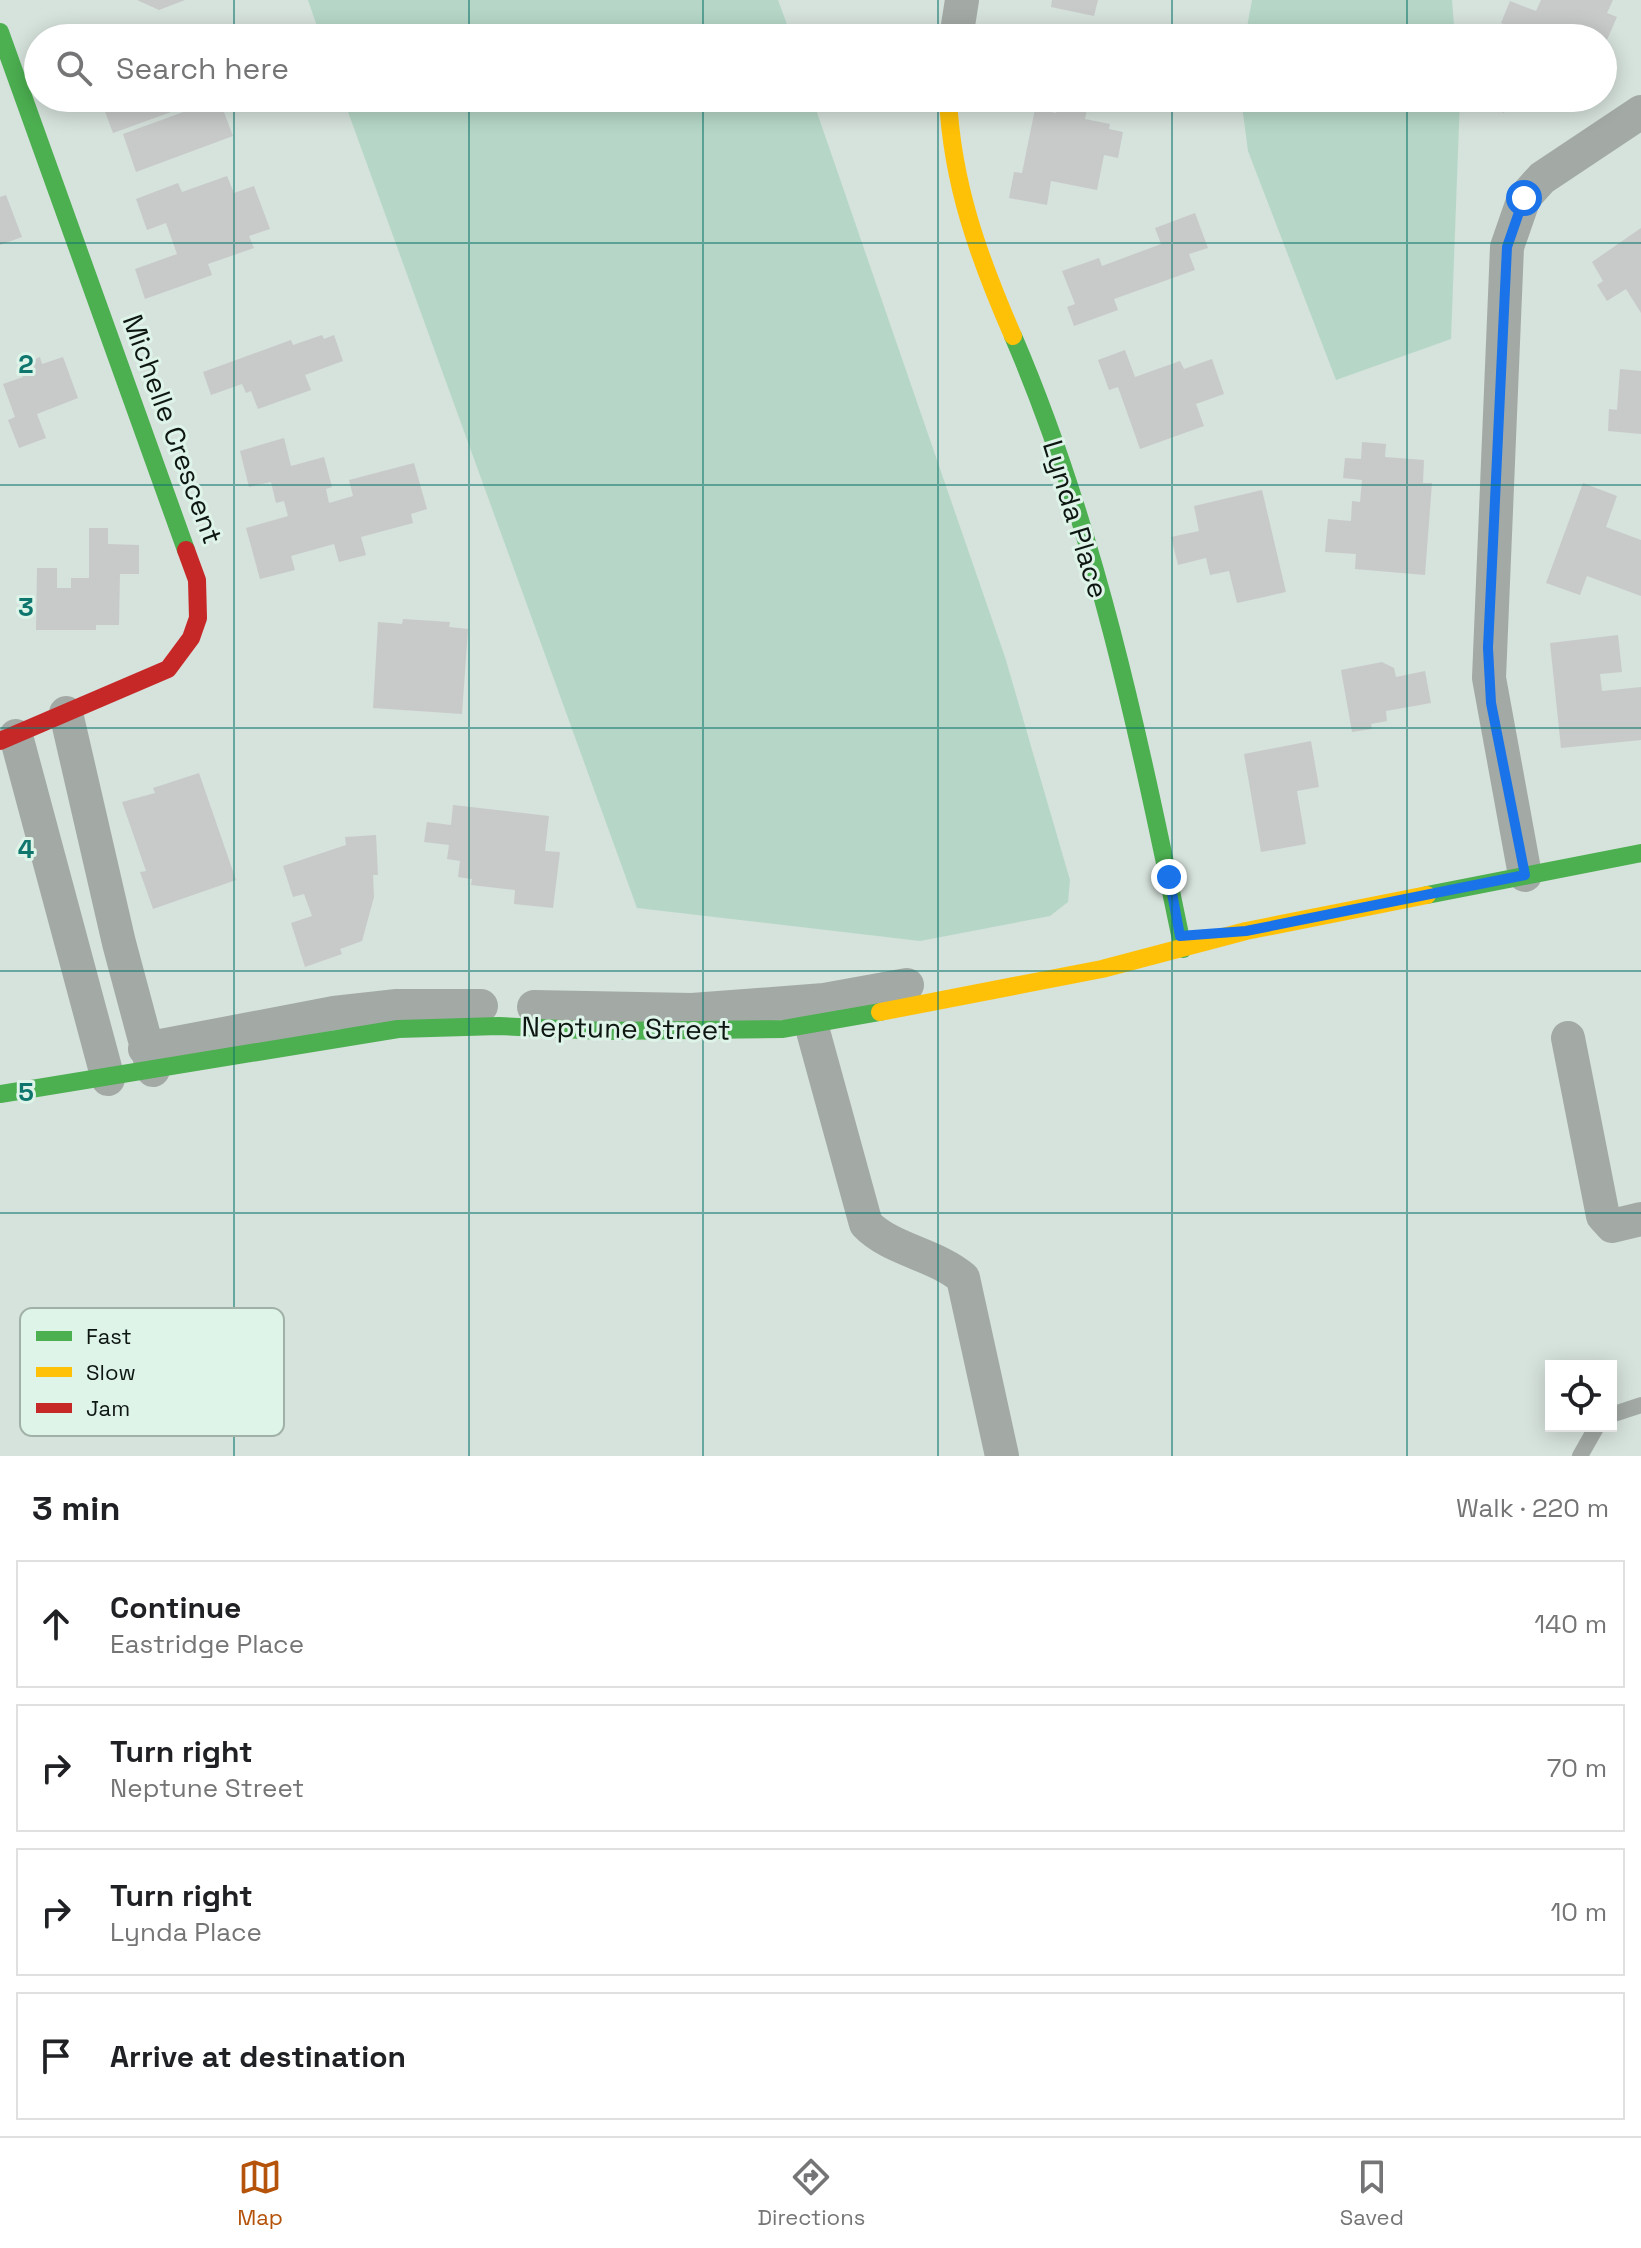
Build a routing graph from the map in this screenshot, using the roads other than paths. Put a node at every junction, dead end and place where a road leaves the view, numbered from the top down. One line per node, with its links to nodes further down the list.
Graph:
1 (962, 0): 2 (street)
2 (958, 24)
3 (0, 32): 4 (street, Michelle Crescent)
4 (24, 98)
5 (29, 112): 8 (street, Michelle Crescent)
6 (948, 112): 13 (street, Lynda Place)
7 (1641, 112): 11 (street)
8 (66, 713): 9 (street, Michelle Crescent); 16 (street)
9 (8, 738): 17 (street)
10 (1641, 853): 11 (street, Neptune Street)
11 (1525, 875): 12 (street, Neptune Street)
12 (1246, 931): 13 (street, Neptune Street)
13 (1181, 942): 14 (street, Neptune Street)
14 (807, 1014): 16 (street, Neptune Street); 24 (street)
15 (1568, 1038): 20 (street)
16 (150, 1060): 17 (street, Neptune Street)
17 (106, 1067): 18 (street, Neptune Street); 19 (street, Neptune Street)
18 (0, 1079)
19 (0, 1094)
20 (1641, 1219)
21 (1641, 1405): 22 (lane)
22 (1617, 1413)
23 (1594, 1432): 25 (lane)
24 (1002, 1456)
25 (1580, 1456)

